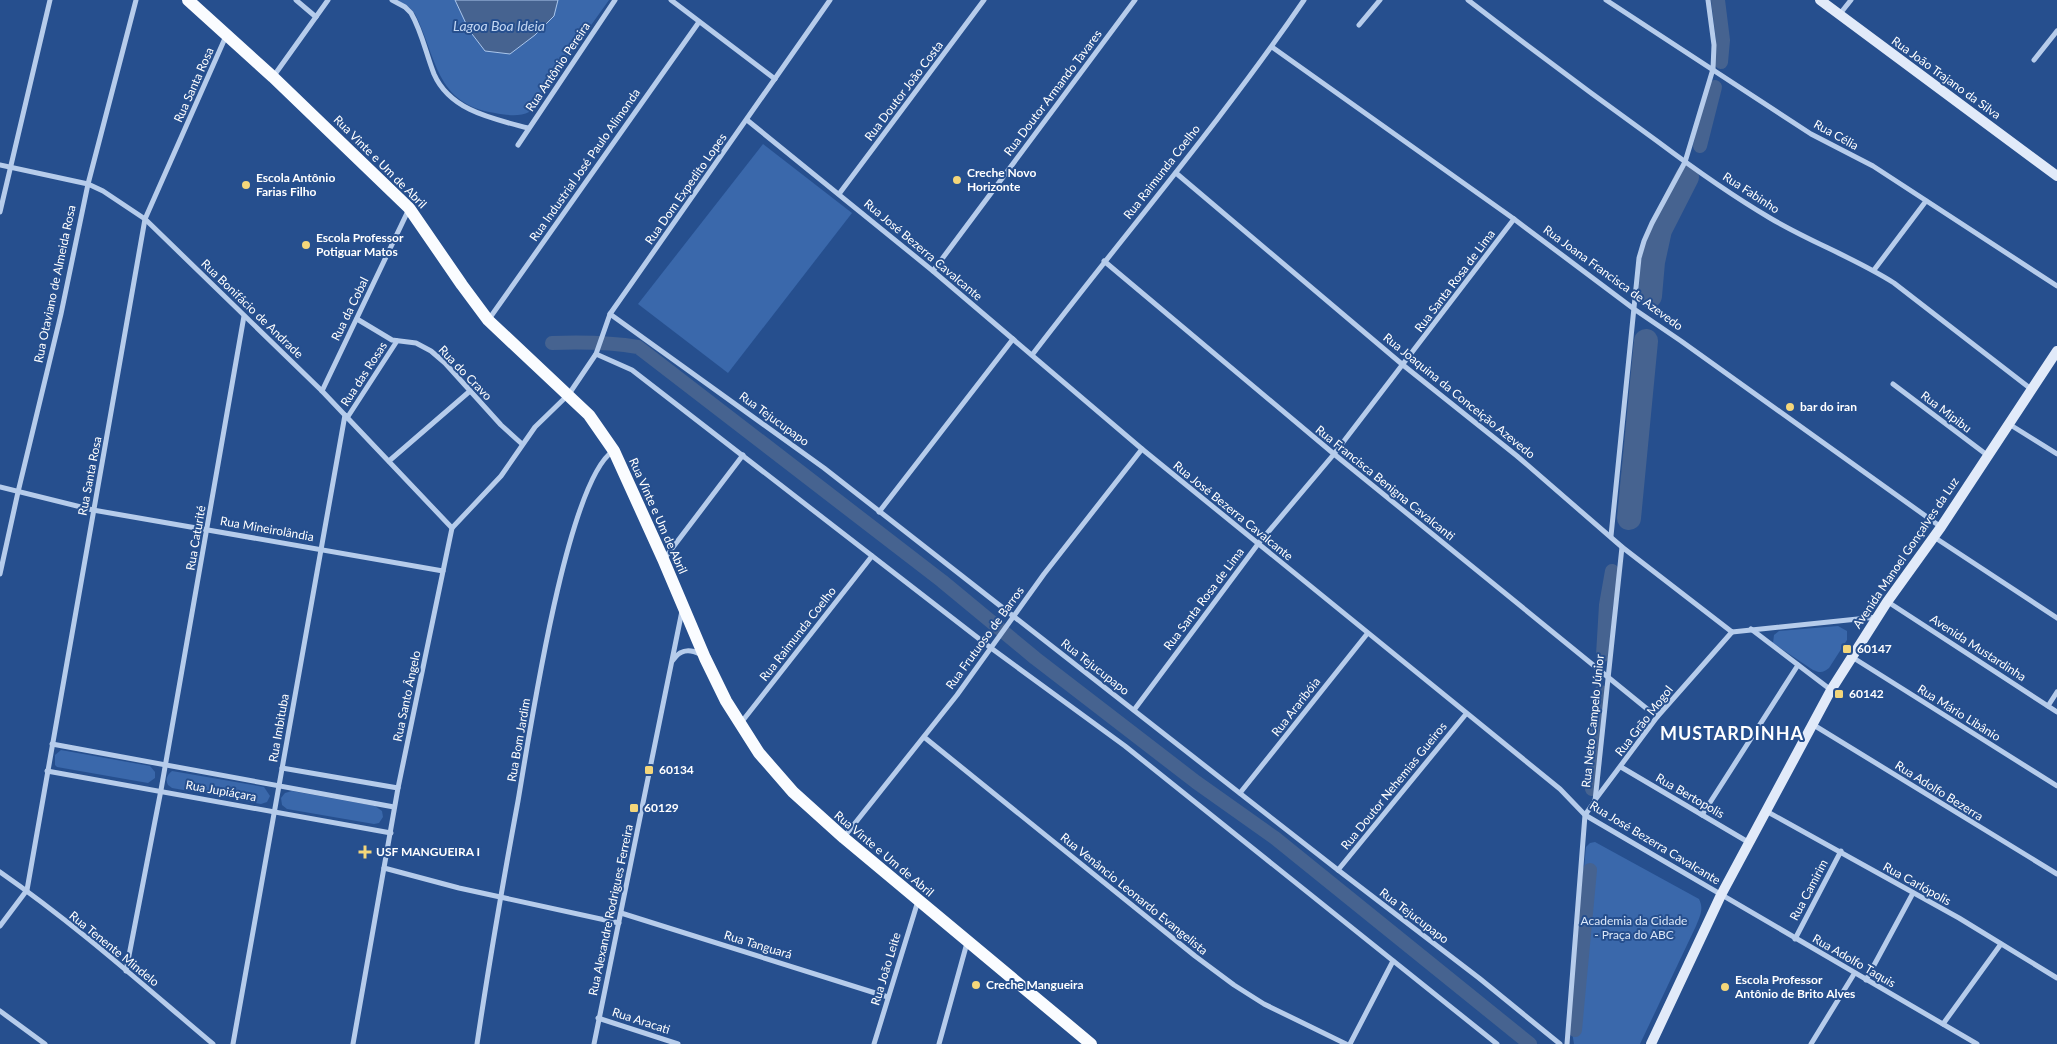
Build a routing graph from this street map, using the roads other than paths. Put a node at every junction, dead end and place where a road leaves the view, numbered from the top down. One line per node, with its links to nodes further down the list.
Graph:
1 (50, 0): 35 (street)
2 (136, 0): 38 (street, Rua Otaviano de Almeida Rosa)
3 (188, 0): 24 (main road, Rua Vinte e Um de Abril)
4 (296, 0): 20 (street)
5 (328, 0): 20 (street)
6 (392, 0): 31 (street)
7 (615, 0): 31 (street, Rua Antônio Pereira)
8 (671, 0): 21 (street)
9 (830, 0): 29 (street, Rua Dom Expedito Lopes)
10 (984, 0): 39 (street, Rua Doutor João Costa)
11 (1135, 0): 47 (street, Rua Doutor Armando Tavares)
12 (1304, 0): 25 (street, Rua Raimunda Coelho)
13 (1380, 0): 22 (street)
14 (1468, 0): 33 (street, Rua Fabinho)
15 (1606, 0): 27 (street, Rua Célia)
16 (1708, 0): 27 (street)
17 (1820, 0): 19 (main road, Rua João Trajano da Silva)
18 (1851, 0): 19 (street)
19 (1839, 15): 37 (main road, Rua João Trajano da Silva)
20 (316, 18): 28 (street)
21 (699, 22): 29 (street); 53 (street, Rua Industrial José Paulo Alimonda)
22 (1359, 25)
23 (2057, 31): 26 (street)
24 (226, 36): 28 (main road, Rua Vinte e Um de Abril); 43 (street, Rua Santa Rosa)
25 (1272, 47): 36 (street, Rua Raimunda Coelho); 44 (street, Rua Joana Francisca de Azevedo)
26 (2034, 60)
27 (1713, 69): 33 (street); 40 (street, Rua Célia)
28 (273, 77): 41 (main road, Rua Vinte e Um de Abril)
29 (775, 79): 30 (street, Rua Dom Expedito Lopes)
30 (747, 120): 39 (street, Rua José Bezerra Cavalcante); 50 (street, Rua Dom Expedito Lopes)
31 (528, 128): 32 (street, Rua Antônio Pereira)
32 (518, 145)
33 (1685, 162): 46 (street, Rua Fabinho); 49 (street)
34 (0, 165): 35 (street, Rua Bonifácio de Andrade)
35 (10, 167): 38 (street, Rua Bonifácio de Andrade); 42 (street)
36 (1176, 173): 45 (street, Rua Raimunda Coelho); 59 (street, Rua Joaquina da Conceição Azevedo)
37 (2057, 176)
38 (88, 184): 43 (street, Rua Bonifácio de Andrade); 76 (street, Rua Otaviano de Almeida Rosa)
39 (839, 194): 47 (street, Rua José Bezerra Cavalcante)
40 (1926, 201): 46 (street); 48 (street, Rua Célia)
41 (410, 208): 52 (street, Rua da Cobal); 53 (main road, Rua Vinte e Um de Abril)
42 (0, 212)
43 (145, 219): 51 (street, Rua Bonifácio de Andrade); 77 (street, Rua Santa Rosa)
44 (1514, 219): 49 (street, Rua Joana Francisca de Azevedo); 59 (street, Rua Santa Rosa de Lima)
45 (1104, 261): 58 (street, Rua Raimunda Coelho); 70 (street, Rua Francisca Benigna Cavalcanti)
46 (1874, 270): 61 (street, Rua Fabinho)
47 (933, 271): 54 (street, Rua José Bezerra Cavalcante)
48 (2057, 286)
49 (1634, 309): 79 (street, Rua Joana Francisca de Azevedo); 82 (street)
50 (610, 314): 56 (street, Rua Dom Expedito Lopes); 78 (street, Rua Tejucupapo)
51 (244, 316): 62 (street, Rua Bonifácio de Andrade); 81 (street, Rua Caturité)
52 (357, 319): 55 (street, Rua do Cravo); 62 (street, Rua da Cobal)
53 (488, 320): 64 (main road, Rua Vinte e Um de Abril)
54 (1013, 339): 58 (street, Rua José Bezerra Cavalcante); 78 (street)
55 (397, 341): 63 (street, Rua do Cravo); 65 (street, Rua das Rosas)
56 (597, 351): 64 (street, Rua Dom Expedito Lopes); 73 (street)
57 (2057, 351): 61 (main road, Avenida Manoel Gonçalves da Luz)
58 (1032, 355): 68 (street, Rua José Bezerra Cavalcante)
59 (1404, 365): 70 (street, Rua Santa Rosa de Lima); 82 (street, Rua Joaquina da Conceição Azevedo)
60 (1893, 384): 72 (street, Rua Mipibu)
61 (2031, 389): 66 (main road, Avenida Manoel Gonçalves da Luz)
62 (322, 391): 65 (street, Rua Bonifácio de Andrade)
63 (470, 391): 67 (street, Rua do Cravo); 74 (street)
64 (569, 394): 67 (street); 69 (main road, Rua Vinte e Um de Abril)
65 (346, 417): 74 (street, Rua Bonifácio de Andrade); 86 (street, Rua Imbituba)
66 (2008, 424): 71 (street); 72 (main road, Avenida Manoel Gonçalves da Luz)
67 (522, 444): 80 (street)
68 (1142, 449): 84 (street, Rua José Bezerra Cavalcante); 93 (street, Rua Frutuoso de Barros)
69 (614, 451): 88 (main road, Rua Vinte e Um de Abril); 142 (street, Rua Bom Jardim)
70 (1334, 454): 84 (street, Rua Santa Rosa de Lima); 104 (street, Rua Francisca Benigna Cavalcanti)
71 (2057, 454)
72 (1987, 455): 79 (main road, Avenida Manoel Gonçalves da Luz)
73 (743, 456): 87 (street); 88 (street)
74 (389, 461): 80 (street, Rua Bonifácio de Andrade)
75 (0, 487): 76 (street, Rua Mineirolândia)
76 (18, 492): 77 (street, Rua Mineirolândia); 90 (street, Rua Otaviano de Almeida Rosa)
77 (93, 510): 81 (street, Rua Mineirolândia); 115 (street, Rua Santa Rosa)
78 (879, 512): 93 (street, Rua Tejucupapo)
79 (1941, 527): 83 (main road, Avenida Manoel Gonçalves da Luz)
80 (452, 528): 89 (street, Rua Santo Ângelo)
81 (208, 529): 86 (street, Rua Mineirolândia); 116 (street, Rua Caturité)
82 (1612, 536): 85 (street, Rua Joaquina da Conceição Azevedo)
83 (1934, 537): 91 (main road, Avenida Manoel Gonçalves da Luz); 95 (street)
84 (1258, 544): 98 (street, Rua José Bezerra Cavalcante); 108 (street, Rua Santa Rosa de Lima)
85 (1622, 547): 97 (street, Rua Joaquina da Conceição Azevedo); 104 (street, Rua Neto Campelo Júnior)
86 (320, 549): 89 (street, Rua Mineirolândia); 118 (street, Rua Imbituba)
87 (872, 556): 99 (street); 112 (street, Rua Raimunda Coelho)
88 (663, 560): 92 (main road, Rua Vinte e Um de Abril)
89 (443, 571): 122 (street, Rua Santo Ângelo)
90 (0, 574)
91 (1887, 602): 94 (main road, Avenida Manoel Gonçalves da Luz); 107 (street, Avenida Mustardinha)
92 (683, 605): 101 (main road, Rua Vinte e Um de Abril); 102 (street, Rua Alexandre Rodrigues Ferreira)
93 (1013, 616): 99 (street, Rua Frutuoso de Barros); 108 (street, Rua Tejucupapo)
94 (1877, 617): 96 (street); 100 (main road, Avenida Manoel Gonçalves da Luz)
95 (2057, 618)
96 (1750, 629): 97 (street); 103 (street)
97 (1732, 632): 111 (street, Rua Grão Mogol)
98 (1367, 634): 110 (street, Rua José Bezerra Cavalcante); 124 (street, Rua Araribóia)
99 (991, 648): 114 (street, Rua Frutuoso de Barros); 150 (street)
100 (1852, 657): 105 (main road, Avenida Manoel Gonçalves da Luz); 121 (street, Rua Mário Libânio)
101 (705, 658): 102 (street); 112 (main road, Rua Vinte e Um de Abril)
102 (671, 662): 144 (street, Rua Alexandre Rodrigues Ferreira)
103 (1798, 665): 105 (street); 130 (street)
104 (1607, 677): 111 (street, Rua Francisca Benigna Cavalcanti); 125 (street, Rua Neto Campelo Júnior)
105 (1831, 690): 113 (main road, Avenida Manoel Gonçalves da Luz)
106 (2057, 692): 107 (street)
107 (2048, 706): 109 (street, Avenida Mustardinha)
108 (1134, 710): 124 (street, Rua Tejucupapo)
109 (2057, 712)
110 (1466, 714): 129 (street, Rua José Bezerra Cavalcante); 136 (street, Rua Doutor Nehemias Gueiros)
111 (1657, 717): 117 (street, Rua Grão Mogol)
112 (740, 724): 132 (main road, Rua Vinte e Um de Abril)
113 (1812, 724): 127 (main road, Avenida Manoel Gonçalves da Luz); 138 (street, Rua Adolfo Bezerra)
114 (924, 737): 132 (street, Rua Frutuoso de Barros); 170 (street, Rua Venâncio Leonardo Evangelista)
115 (52, 744): 116 (street, Rua Jupiáçara); 119 (street, Rua Santa Rosa)
116 (165, 764): 120 (street, Rua Jupiáçara); 123 (street, Rua Caturité)
117 (1621, 767): 125 (street, Rua Grão Mogol); 130 (street, Rua Bertopolis)
118 (282, 768): 120 (street, Rua Imbituba); 122 (street)
119 (47, 771): 123 (street, Rua Jupiáçara); 139 (street, Rua Santa Rosa)
120 (279, 786): 126 (street, Rua Jupiáçara); 128 (street, Rua Imbituba)
121 (2057, 786)
122 (398, 788): 126 (street, Rua Santo Ângelo)
123 (161, 790): 128 (street, Rua Jupiáçara); 151 (street)
124 (1240, 793): 136 (street, Rua Tejucupapo)
125 (1594, 801): 129 (street, Rua Neto Campelo Júnior)
126 (394, 807): 131 (street, Rua Santo Ângelo)
127 (1766, 810): 133 (main road, Avenida Manoel Gonçalves da Luz); 134 (street, Rua Carlópolis)
128 (274, 811): 131 (street, Rua Jupiáçara); 162 (street, Rua Imbituba)
129 (1586, 815): 141 (street, Rua José Bezerra Cavalcante); 173 (street, Rua Neto Campelo Júnior)
130 (1702, 815): 133 (street, Rua Bertopolis)
131 (391, 833): 135 (street, Rua Santo Ângelo)
132 (844, 838): 143 (main road, Rua Vinte e Um de Abril)
133 (1748, 842): 141 (main road, Avenida Manoel Gonçalves da Luz)
134 (1841, 852): 140 (street, Rua Carlópolis); 147 (street, Rua Camirim)
135 (384, 868): 142 (street); 163 (street, Rua Santo Ângelo)
136 (1338, 870): 172 (street, Rua Tejucupapo)
137 (0, 872): 139 (street, Rua Tenente Mindelo)
138 (2057, 874)
139 (26, 890): 146 (street, Rua Santa Rosa); 151 (street, Rua Tenente Mindelo)
140 (1912, 893): 149 (street, Rua Carlópolis); 154 (street)
141 (1721, 895): 147 (street, Rua Adolfo Taquis); 174 (main road, Avenida Manoel Gonçalves da Luz)
142 (501, 896): 145 (street); 164 (street, Rua Bom Jardim)
143 (918, 901): 148 (main road, Rua Vinte e Um de Abril); 155 (street, Rua João Leite)
144 (621, 914): 145 (street, Rua Alexandre Rodrigues Ferreira); 155 (street, Rua Tanguará)
145 (619, 922): 157 (street, Rua Alexandre Rodrigues Ferreira)
146 (0, 926)
147 (1795, 939): 152 (street, Rua Adolfo Taquis)
148 (967, 942): 168 (street); 169 (main road, Rua Vinte e Um de Abril)
149 (2001, 944): 153 (street, Rua Carlópolis); 158 (street)
150 (1393, 960): 159 (street); 171 (street)
151 (126, 971): 161 (street, Rua Tenente Mindelo)
152 (1854, 974): 154 (street, Rua Adolfo Taquis); 175 (street)
153 (2057, 978)
154 (1866, 980): 158 (street, Rua Adolfo Taquis)
155 (888, 996): 167 (street, Rua João Leite)
156 (0, 1011): 160 (street)
157 (598, 1018): 165 (street, Rua Alexandre Rodrigues Ferreira); 166 (street, Rua Aracati)
158 (1944, 1024): 176 (street, Rua Adolfo Taquis)
159 (1495, 1043)
160 (45, 1044)
161 (212, 1044)
162 (233, 1044)
163 (353, 1044)
164 (477, 1044)
165 (594, 1044)
166 (678, 1044)
167 (874, 1044)
168 (939, 1044)
169 (1091, 1044)
170 (1346, 1044)
171 (1350, 1044)
172 (1560, 1044)
173 (1567, 1044)
174 (1651, 1044)
175 (1811, 1044)
176 (1978, 1044)

